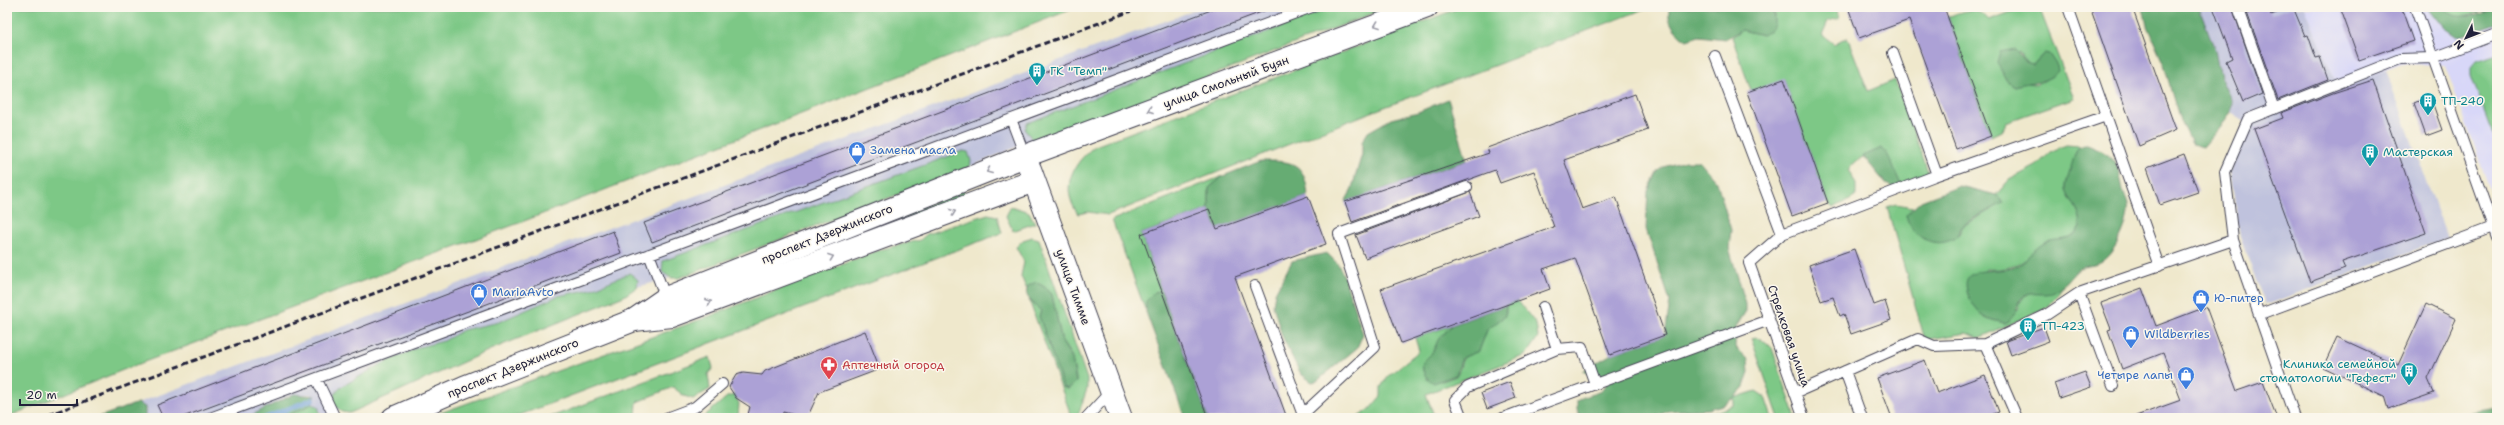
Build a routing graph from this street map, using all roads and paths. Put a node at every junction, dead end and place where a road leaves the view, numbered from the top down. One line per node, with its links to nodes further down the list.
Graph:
1 (1312, 7): 12 (lane)
2 (1427, 7): 13 (main road, улица Смольный Буян, one-way to 13)
3 (2068, 7): 11 (lane)
4 (2238, 7): 10 (lane)
5 (2415, 7): 9 (lane)
6 (2497, 34): 9 (lane)
7 (1893, 54): 14 (lane)
8 (1715, 56): 18 (lane)
9 (2433, 58): 10 (lane); 17 (lane)
10 (2274, 109): 20 (lane)
11 (2106, 116): 14 (lane); 22 (lane)
12 (1011, 119): 13 (lane); 21 (lane)
13 (1025, 156): 15 (main road, улица Тимме); 26 (main road, проспект Дзержинского, one-way to 26)
14 (1937, 175): 18 (lane)
15 (1034, 181): 26 (main road, проспект Дзержинского, one-way to 15); 36 (main road, улица Тимме)
16 (1467, 187): 38 (lane)
17 (2493, 227): 19 (lane); 27 (lane)
18 (1782, 234): 28 (lane, Стрелковая улица)
19 (2497, 238)
20 (2233, 240): 22 (lane); 27 (lane)
21 (649, 254): 26 (lane); 32 (lane)
22 (2159, 266): 24 (lane)
23 (1255, 286): 38 (lane)
24 (2079, 293): 29 (lane); 35 (lane)
25 (1543, 306): 30 (lane)
26 (669, 307): 41 (main road, проспект Дзержинского)
27 (2260, 314): 50 (lane)
28 (1769, 320): 34 (lane); 37 (lane, Стрелковая улица)
29 (1985, 344): 31 (lane); 49 (lane)
30 (1557, 349): 34 (lane); 45 (lane)
31 (1845, 371): 37 (lane); 48 (lane)
32 (317, 380): 39 (lane); 40 (lane)
33 (722, 384): 42 (lane)
34 (1595, 384): 46 (lane)
35 (2113, 386)
36 (1111, 391): 43 (lane); 44 (main road, улица Тимме)
37 (1795, 393): 47 (lane, Стрелковая улица)
38 (1303, 416)
39 (210, 418)
40 (334, 418)
41 (392, 418)
42 (666, 418)
43 (1086, 418)
44 (1121, 418)
45 (1462, 418)
46 (1503, 418)
47 (1804, 418)
48 (1862, 418)
49 (2017, 418)
50 (2295, 418)

